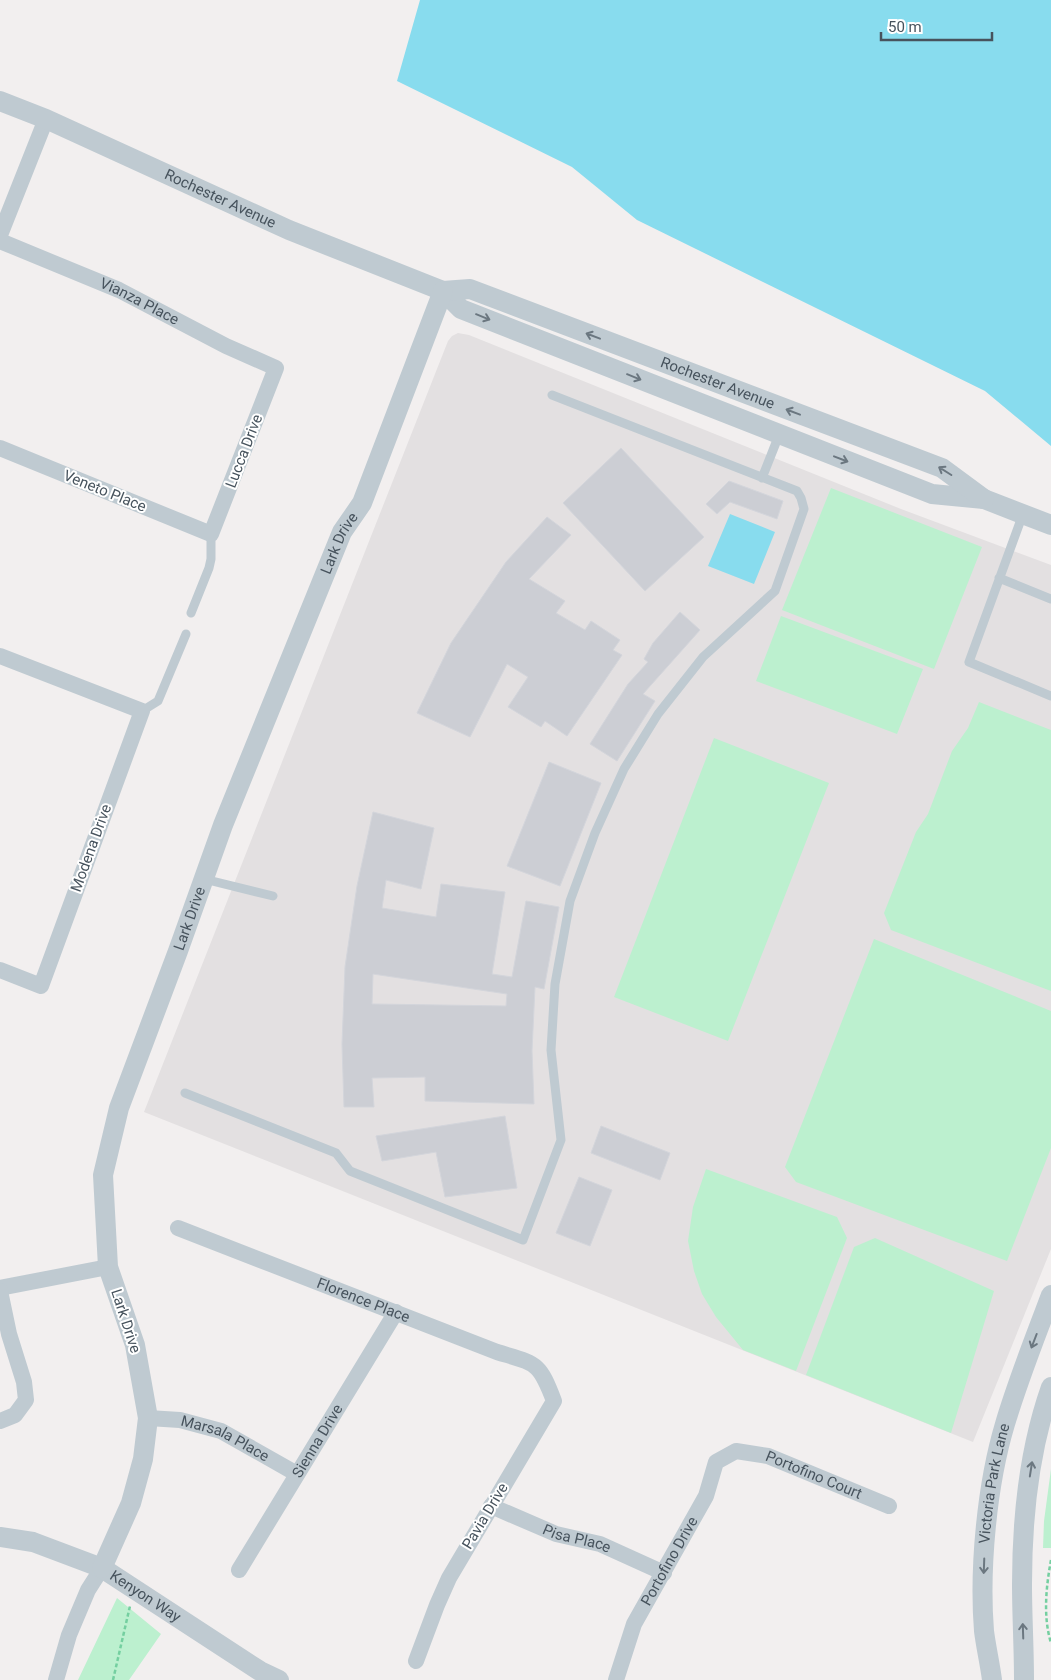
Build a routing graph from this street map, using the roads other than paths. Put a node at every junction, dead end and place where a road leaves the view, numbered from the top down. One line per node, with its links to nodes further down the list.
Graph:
1 (0, 101): 2 (street, Rochester Avenue)
2 (46, 120): 3 (street); 5 (street, Rochester Avenue)
3 (0, 235)
4 (0, 241): 6 (street, Vianza Place)
5 (443, 291): 8 (street, Rochester Avenue, one-way to 8); 11 (street, Rochester Avenue, one-way to 5); 22 (street, Lark Drive)
6 (276, 368): 14 (street, Lucca Drive)
7 (552, 395): 10 (lane)
8 (779, 435): 10 (lane); 11 (street, Rochester Avenue, one-way to 11)
9 (0, 448): 14 (street, Veneto Place)
10 (762, 478): 25 (lane)
11 (984, 500): 12 (street, Rochester Avenue)
12 (1023, 514): 13 (street, Rochester Avenue); 15 (lane)
13 (1051, 525)
14 (211, 534): 17 (lane)
15 (1000, 578): 16 (lane); 20 (lane)
16 (1051, 598)
17 (191, 613)
18 (186, 634): 21 (lane)
19 (0, 656): 21 (street)
20 (1051, 696)
21 (142, 711): 24 (street, Modena Drive)
22 (204, 879): 23 (lane); 27 (street, Lark Drive)
23 (274, 896)
24 (0, 970)
25 (185, 1093)
26 (178, 1228): 30 (street, Florence Place)
27 (108, 1267): 28 (street); 33 (street, Lark Drive)
28 (0, 1290): 34 (street)
29 (1051, 1295): 47 (street, Victoria Park Lane, one-way to 47)
30 (396, 1312): 31 (street, Florence Place); 36 (street, Sienna Drive)
31 (544, 1376): 37 (street, Pavia Drive)
32 (1051, 1387): 48 (street, one-way to 32)
33 (148, 1418): 36 (street, Marsala Place); 40 (street, Lark Drive)
34 (0, 1421)
35 (736, 1451): 38 (street, Portofino Court); 42 (street, Portofino Drive)
36 (297, 1474): 41 (street, Sienna Drive)
37 (491, 1506): 42 (street, Pisa Place); 43 (street, Pavia Drive)
38 (889, 1506)
39 (0, 1537): 40 (street, Kenyon Way)
40 (102, 1568): 44 (street); 45 (street, Kenyon Way)
41 (239, 1570)
42 (664, 1573): 46 (street, Portofino Drive)
43 (416, 1662)
44 (56, 1680)
45 (279, 1680)
46 (616, 1680)
47 (992, 1680)
48 (1024, 1680)

